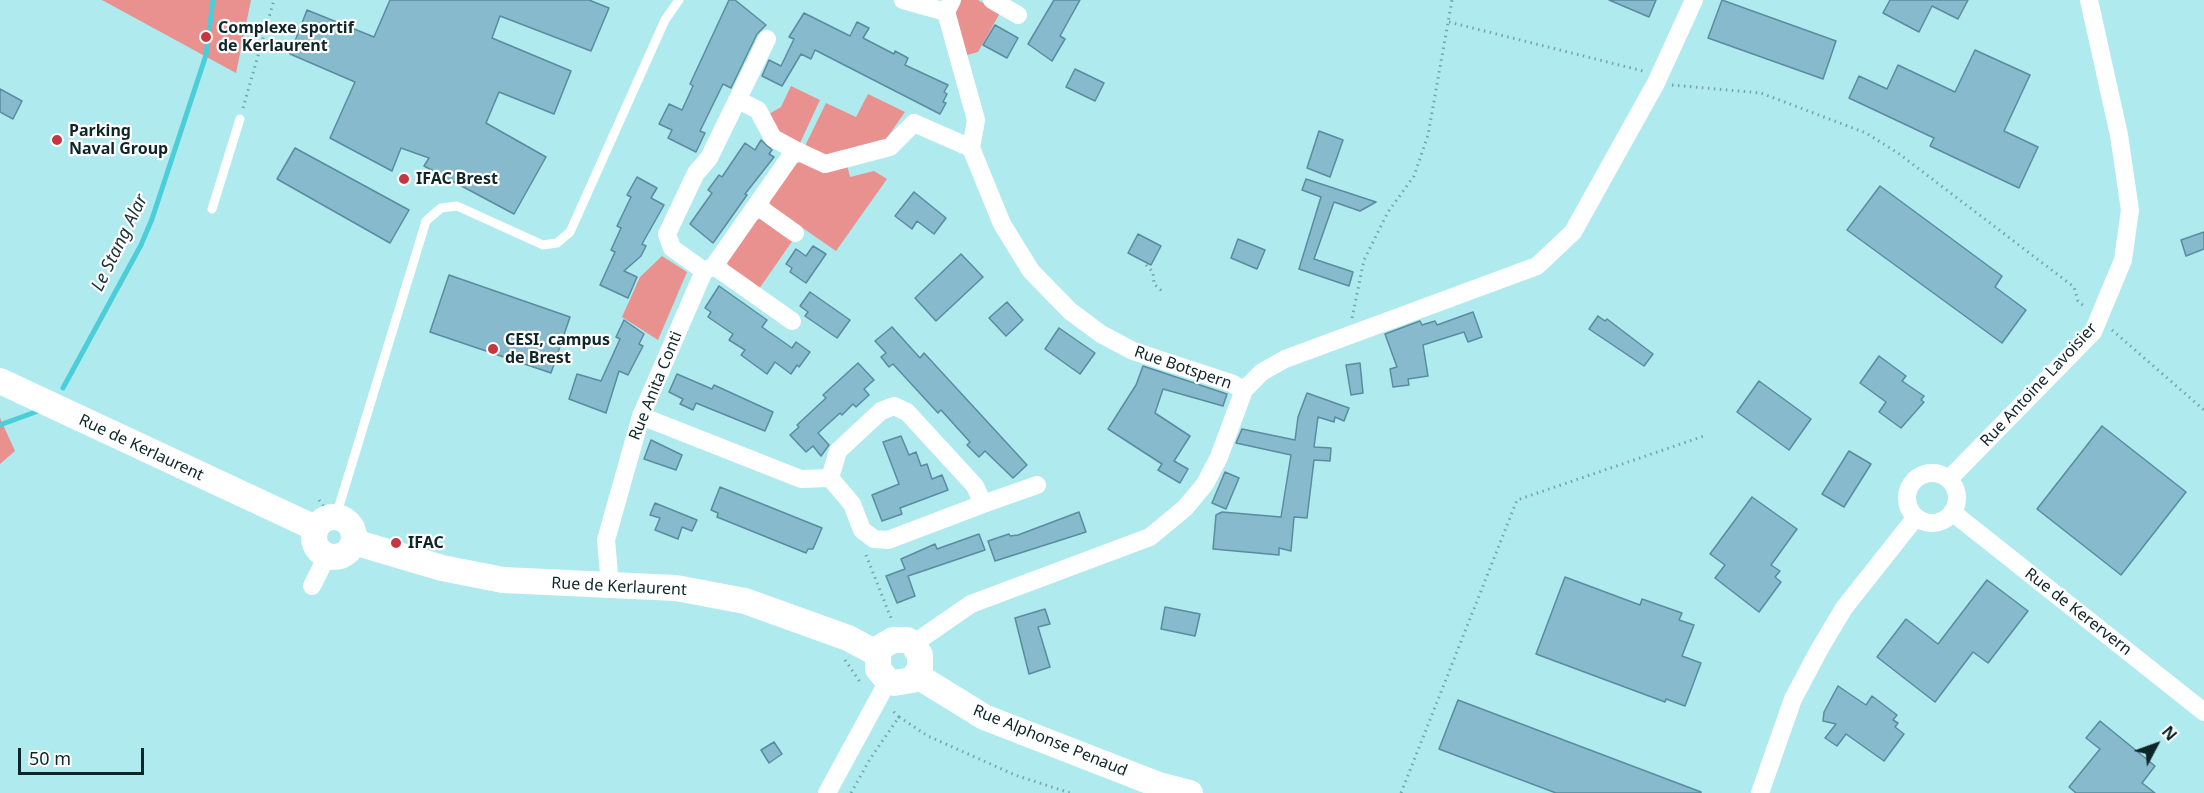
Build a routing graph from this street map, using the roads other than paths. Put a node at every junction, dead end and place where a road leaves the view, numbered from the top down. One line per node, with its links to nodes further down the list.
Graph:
1 (678, 0): 27 (lane)
2 (903, 0): 6 (street)
3 (992, 0): 7 (street)
4 (1694, 0): 19 (street)
5 (2089, 0): 22 (street, Rue Antoine Lavoisier)
6 (949, 6): 11 (street)
7 (1018, 15)
8 (767, 39): 9 (street)
9 (738, 100): 12 (street); 16 (street)
10 (240, 118): 14 (lane)
11 (971, 148): 12 (street); 19 (street, Rue Botspern)
12 (795, 150): 13 (street, Rue Anita Conti)
13 (757, 206): 15 (street); 16 (street, Rue Anita Conti)
14 (212, 209)
15 (795, 233)
16 (709, 269): 17 (street); 20 (street, Rue Anita Conti)
17 (792, 321)
18 (0, 381): 27 (street, Rue de Kerlaurent)
19 (1244, 390): 32 (street)
20 (641, 416): 21 (street); 30 (street, Rue Anita Conti)
21 (830, 478): 24 (street); 24 (street)
22 (1949, 479): 25 (street); 26 (street)
23 (1037, 485): 24 (street)
24 (983, 504)
25 (1952, 512): 26 (street); 35 (street, Rue de Kerervern)
26 (1916, 517): 38 (street)
27 (326, 522): 28 (street); 29 (street)
28 (354, 542): 29 (street); 30 (street, Rue de Kerlaurent)
29 (327, 556): 31 (street)
30 (610, 585): 33 (street, Rue de Kerlaurent)
31 (312, 586)
32 (913, 644): 33 (street); 34 (street)
33 (878, 654): 34 (street)
34 (899, 680): 36 (street); 37 (street, Rue Alphonse Penaud)
35 (2204, 712)
36 (827, 793)
37 (1190, 793)
38 (1760, 793)

